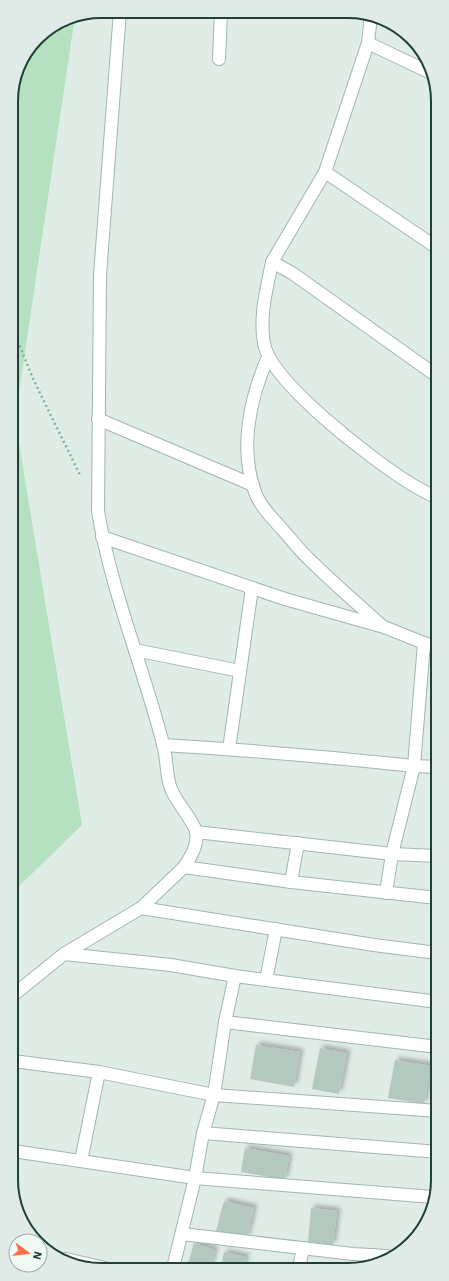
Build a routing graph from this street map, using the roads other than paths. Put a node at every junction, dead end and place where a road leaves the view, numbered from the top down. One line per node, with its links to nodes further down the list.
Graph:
1 (119, 18): 12 (street)
2 (221, 18): 5 (street)
3 (370, 21): 4 (street)
4 (368, 43): 6 (street); 7 (street)
5 (219, 59)
6 (425, 70)
7 (325, 172): 8 (street); 9 (street)
8 (431, 244)
9 (272, 262): 10 (street); 11 (street)
10 (268, 357): 13 (street); 14 (street)
11 (431, 372)
12 (98, 419): 13 (street); 15 (street)
13 (253, 485): 17 (street)
14 (431, 495)
15 (102, 537): 16 (street); 20 (street)
16 (252, 588): 17 (street); 21 (street)
17 (384, 627): 18 (street)
18 (424, 644): 19 (street); 24 (street)
19 (431, 646)
20 (134, 650): 21 (street); 22 (street)
21 (240, 671): 23 (street)
22 (163, 745): 23 (street); 26 (street)
23 (229, 749): 24 (street)
24 (414, 766): 25 (street); 28 (street)
25 (431, 767)
26 (196, 832): 27 (street); 30 (street)
27 (298, 843): 28 (street); 31 (street)
28 (392, 854): 29 (street); 32 (street)
29 (431, 856)
30 (184, 867): 31 (street); 34 (street)
31 (290, 882): 32 (street)
32 (386, 893): 33 (street)
33 (431, 897)
34 (141, 908): 35 (street); 37 (street)
35 (276, 929): 36 (street); 39 (street)
36 (431, 952)
37 (64, 954): 38 (street); 40 (street)
38 (235, 976): 39 (street); 42 (street)
39 (266, 980): 41 (street)
40 (18, 991)
41 (431, 1001)
42 (225, 1022): 43 (street); 46 (street)
43 (431, 1046)
44 (18, 1061): 45 (street)
45 (99, 1072): 46 (street); 51 (street)
46 (214, 1095): 47 (street); 48 (street)
47 (431, 1110)
48 (203, 1134): 49 (street); 52 (street)
49 (431, 1151)
50 (18, 1152): 51 (street)
51 (81, 1161): 52 (street)
52 (195, 1178): 53 (street); 54 (street)
53 (429, 1197)
54 (182, 1234): 55 (street); 57 (street)
55 (303, 1248): 56 (street); 58 (street)
56 (383, 1256)
57 (174, 1263)
58 (300, 1263)

